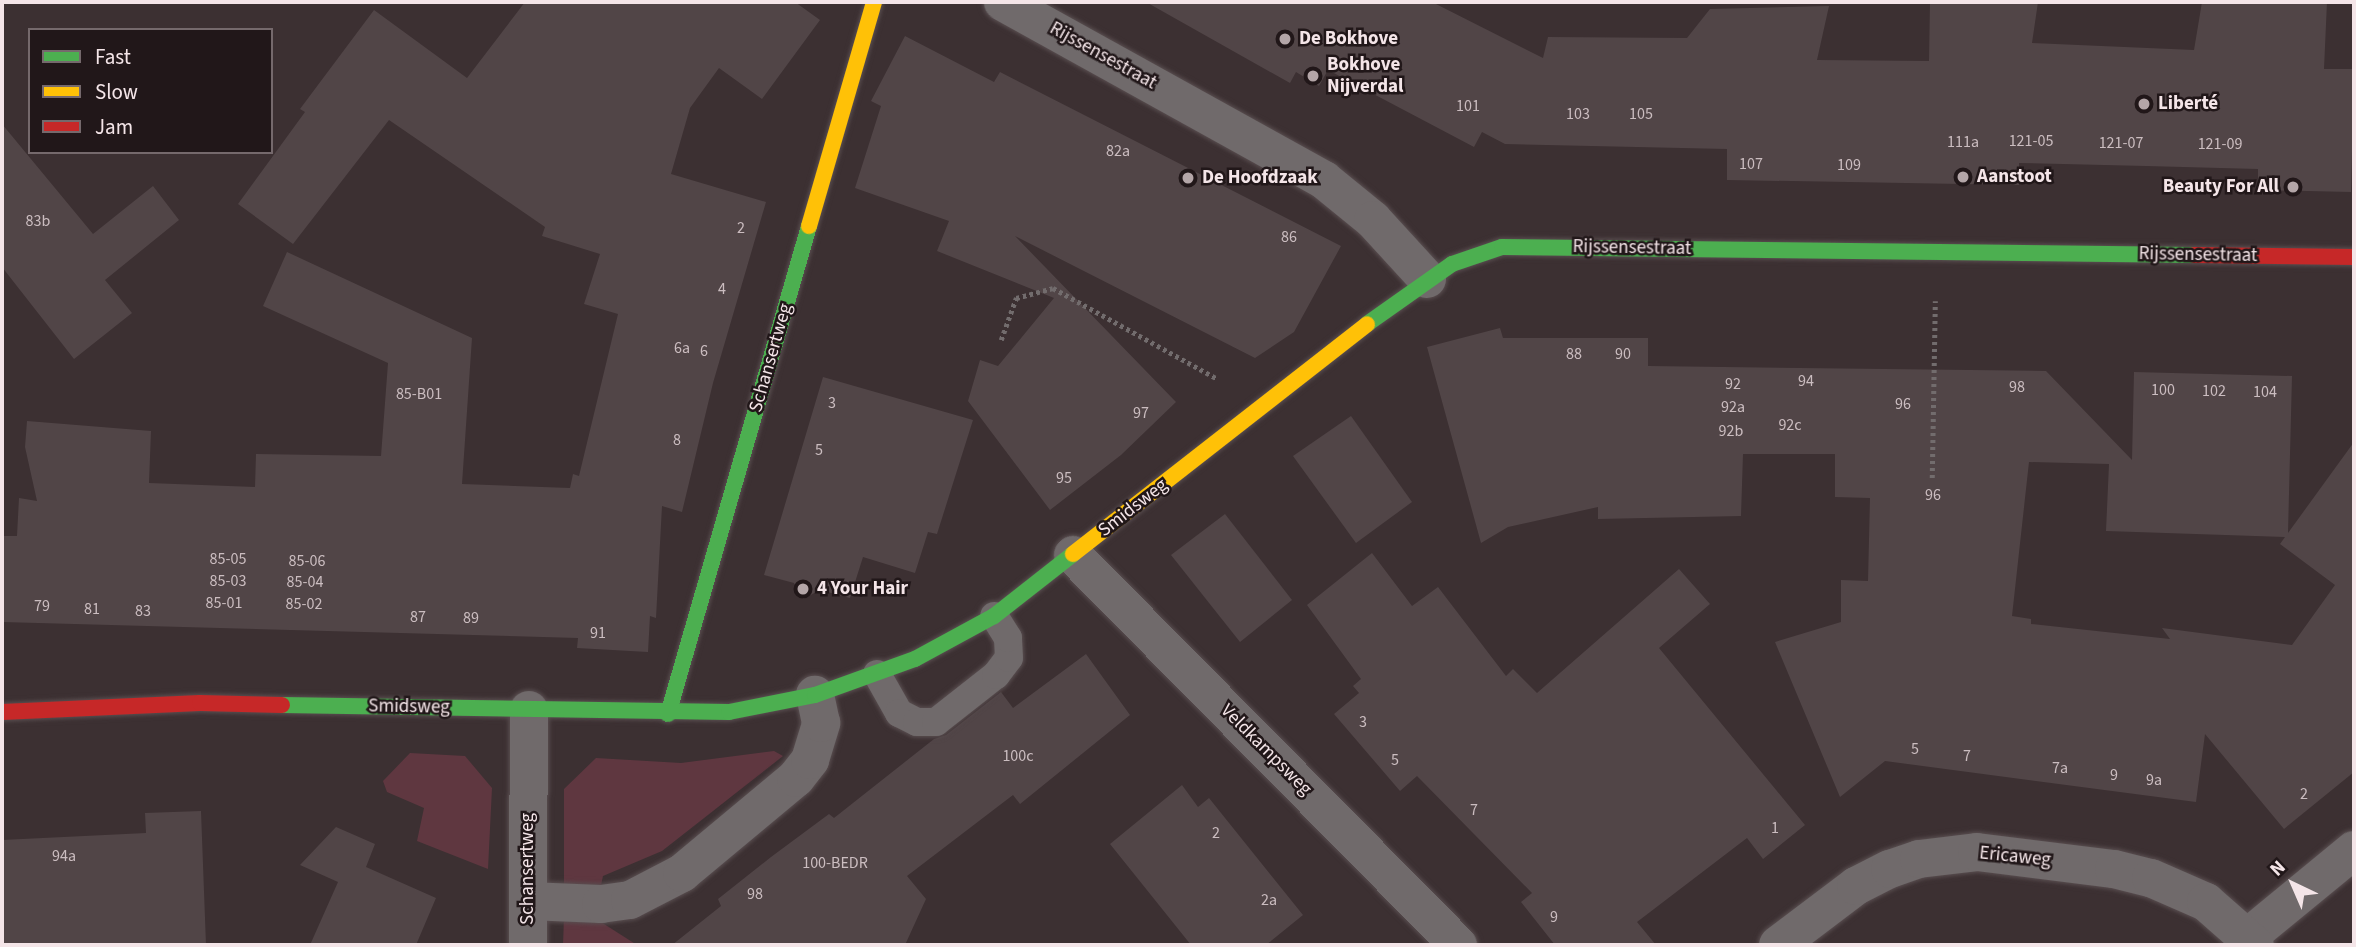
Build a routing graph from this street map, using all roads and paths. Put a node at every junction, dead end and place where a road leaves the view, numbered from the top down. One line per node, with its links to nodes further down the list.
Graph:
1 (874, 2): 15 (main road, Schansertweg)
2 (1003, 2): 5 (street, Rijssensestraat)
3 (1936, 251): 4 (main road, Rijssensestraat); 5 (main road, Rijssensestraat); 8 (path)
4 (2354, 257)
5 (1427, 279): 7 (main road, Smidsweg)
6 (1000, 340): 7 (path)
7 (1267, 404): 9 (main road, Smidsweg)
8 (1932, 478)
9 (1073, 555): 10 (main road, Smidsweg); 20 (street, Veldkampsweg)
10 (994, 616): 11 (main road, Smidsweg); 11 (lane)
11 (877, 674): 12 (main road, Smidsweg)
12 (815, 695): 15 (main road, Smidsweg); 17 (street)
13 (529, 709): 14 (main road, Smidsweg); 15 (main road, Smidsweg); 17 (street, Schansertweg)
14 (2, 712)
15 (668, 714)
16 (2354, 850): 18 (street)
17 (528, 901): 19 (street, Schansertweg)
18 (2252, 941): 21 (street, Ericaweg)
19 (528, 945)
20 (1458, 945)
21 (1778, 945)

